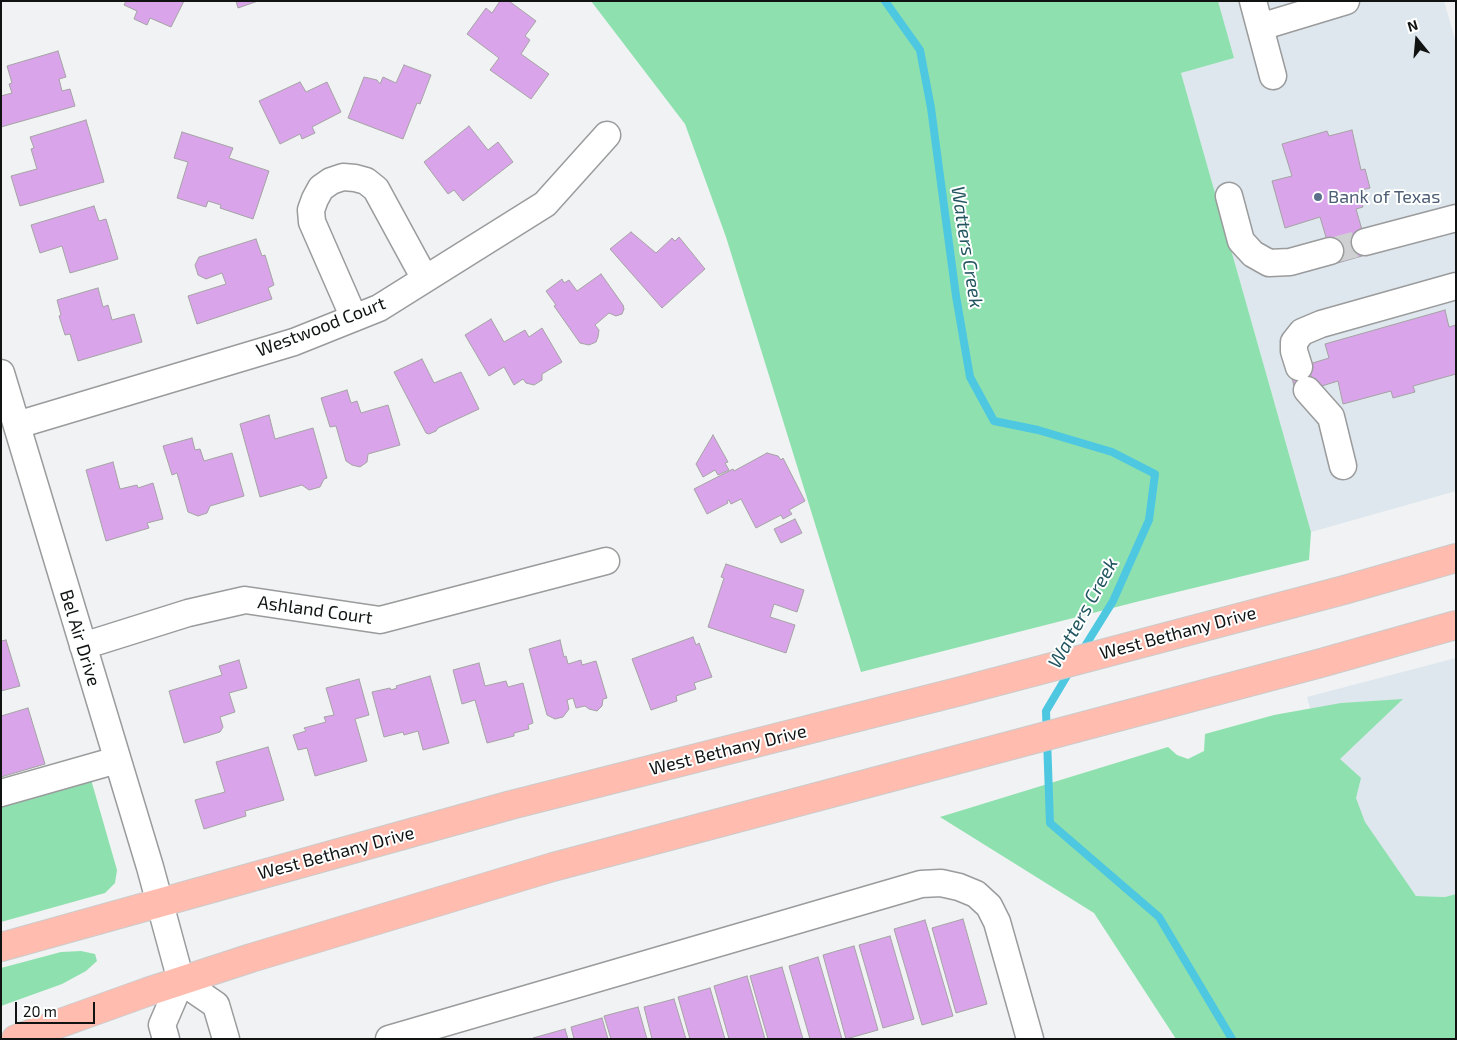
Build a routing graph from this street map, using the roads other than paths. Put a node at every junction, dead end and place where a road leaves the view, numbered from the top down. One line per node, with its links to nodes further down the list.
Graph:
1 (1253, 1): 3 (street)
2 (1346, 1): 3 (street)
3 (1260, 27): 4 (street)
4 (1273, 76)
5 (607, 135): 10 (street, Westwood Court)
6 (1229, 196): 9 (street)
7 (1456, 218): 8 (street)
8 (1365, 242)
9 (1330, 251)
10 (424, 279): 12 (street, Westwood Court); 12 (street)
11 (1456, 286): 15 (street)
12 (354, 318): 14 (street, Westwood Court)
13 (1, 372): 14 (street, Bel Air Drive)
14 (17, 425): 19 (street, Bel Air Drive)
15 (1343, 466)
16 (1456, 558): 22 (main road, West Bethany Drive)
17 (606, 561): 19 (street, Ashland Court)
18 (1456, 626): 24 (main road)
19 (83, 646): 20 (street, Bel Air Drive)
20 (117, 760): 21 (street); 22 (street, Bel Air Drive)
21 (1, 793)
22 (160, 902): 23 (main road, West Bethany Drive); 24 (street, Bel Air Drive)
23 (1, 946)
24 (181, 981): 25 (main road); 26 (street); 27 (street)
25 (16, 1039)
26 (166, 1039)
27 (226, 1039)
28 (389, 1039): 29 (street)
29 (1030, 1039)

